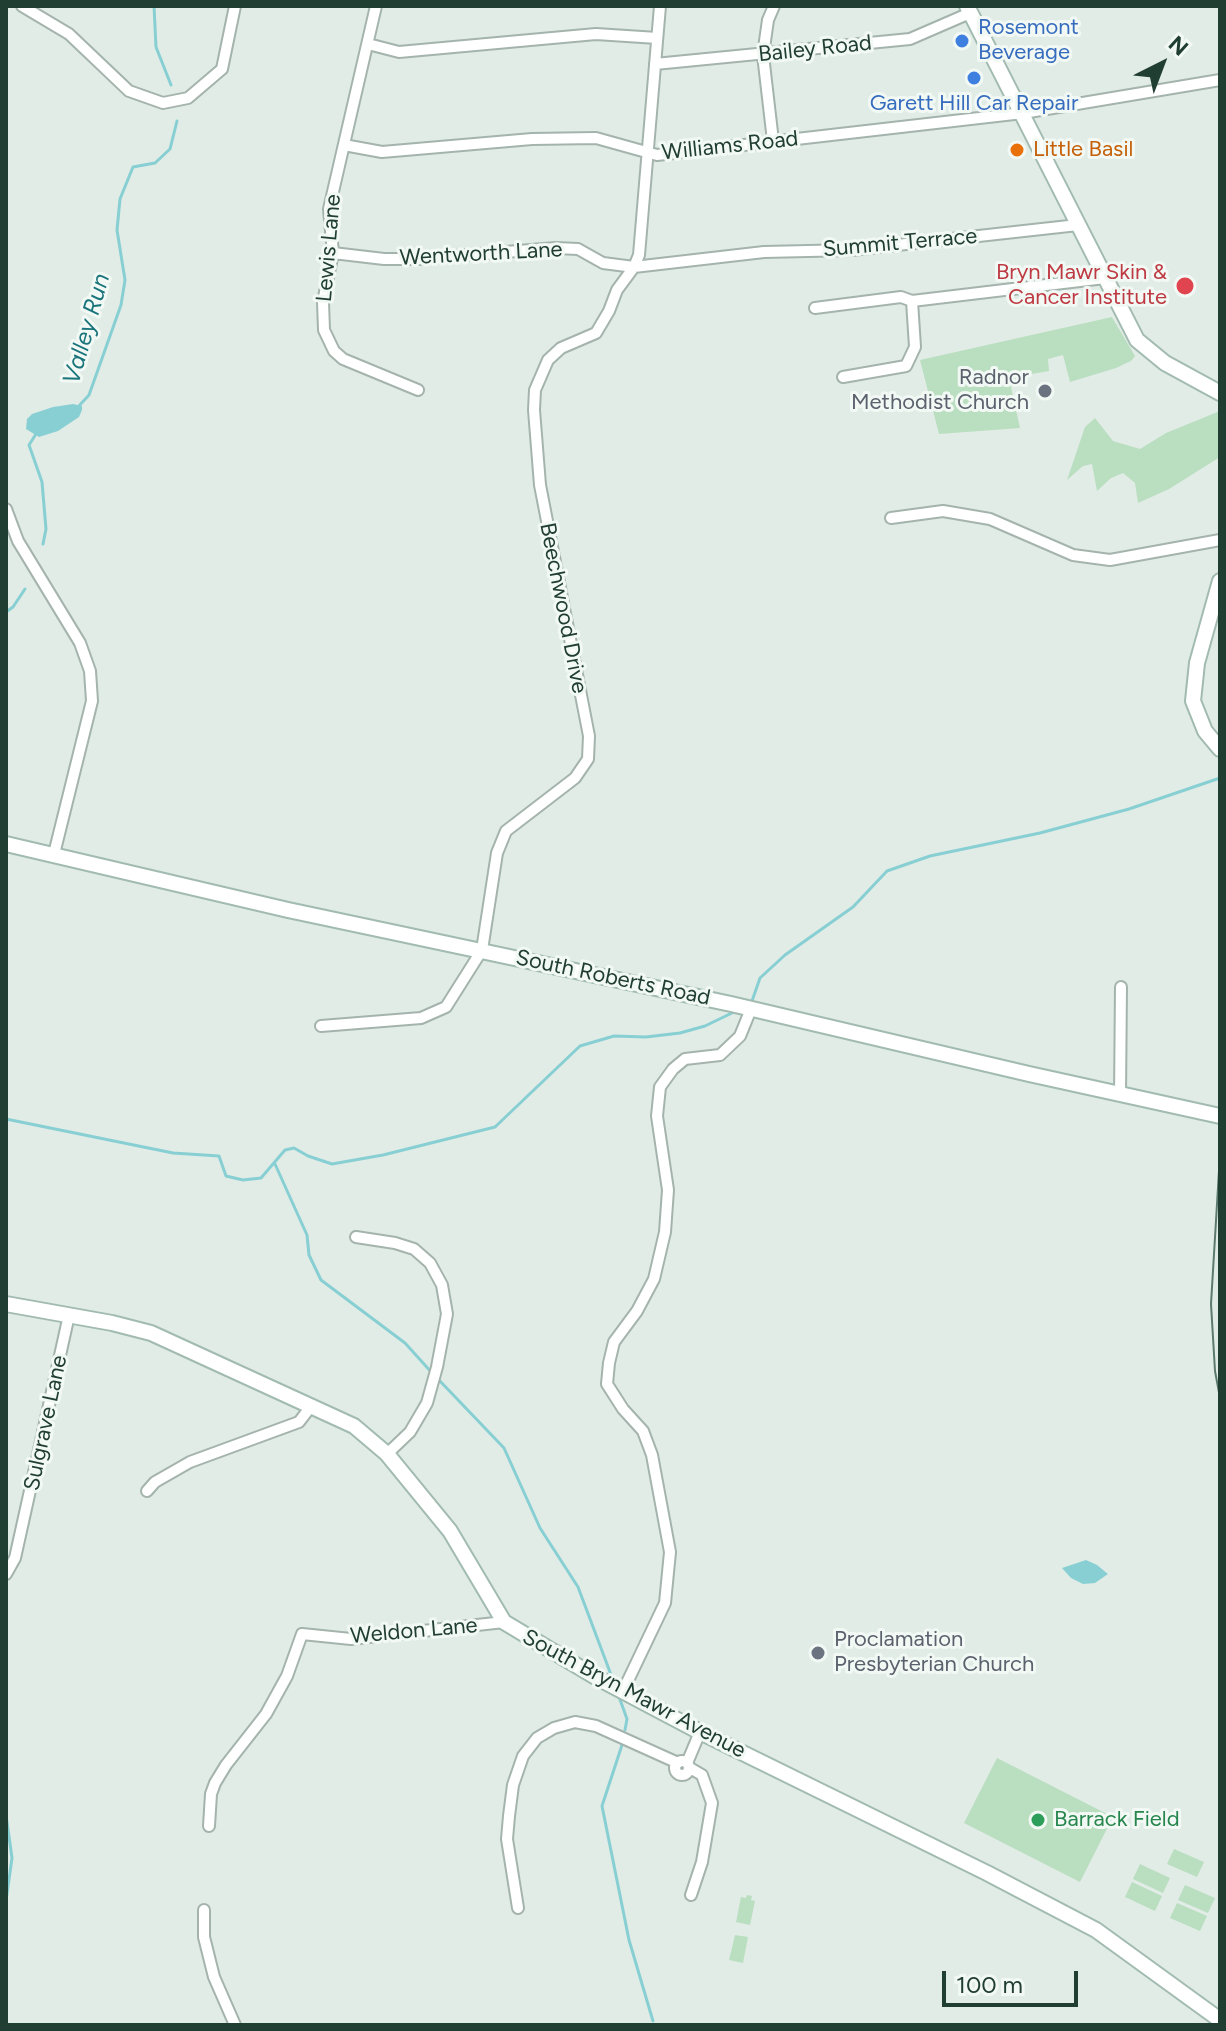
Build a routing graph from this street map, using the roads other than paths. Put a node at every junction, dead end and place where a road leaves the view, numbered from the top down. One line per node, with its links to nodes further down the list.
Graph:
1 (22, 6): 2 (street)
2 (235, 6)
3 (376, 6): 8 (street, Lewis Lane)
4 (660, 6): 7 (street)
5 (774, 6): 9 (street)
6 (968, 9): 9 (street, Bailey Road); 12 (main road)
7 (657, 38): 8 (street); 10 (street)
8 (368, 44): 14 (street, Lewis Lane)
9 (763, 55): 10 (street, Bailey Road); 13 (street)
10 (655, 64): 15 (street)
11 (1220, 80): 12 (street, Williams Road)
12 (1023, 113): 13 (street, Williams Road); 16 (main road)
13 (773, 141): 15 (street, Williams Road)
14 (344, 145): 15 (street, Williams Road); 17 (street, Lewis Lane)
15 (646, 154): 19 (street)
16 (1078, 225): 18 (street, Summit Terrace); 20 (main road)
17 (333, 253): 19 (street, Wentworth Lane); 24 (street, Lewis Lane)
18 (721, 257): 19 (street, Wentworth Lane)
19 (634, 267): 33 (street, Beechwood Drive)
20 (1105, 278): 21 (street); 25 (main road)
21 (912, 301): 22 (street); 23 (street)
22 (815, 308)
23 (843, 377)
24 (418, 390)
25 (1220, 393)
26 (6, 509): 32 (street)
27 (891, 518): 28 (street)
28 (1220, 540)
29 (1220, 581): 30 (main road)
30 (1220, 749)
31 (6, 844): 32 (main road, South Roberts Road)
32 (54, 854): 33 (main road, South Roberts Road)
33 (482, 950): 35 (main road, South Roberts Road); 36 (street)
34 (1121, 987): 37 (street)
35 (751, 1009): 37 (main road, South Roberts Road); 47 (street)
36 (321, 1026)
37 (1120, 1095): 38 (main road, South Roberts Road)
38 (1220, 1116)
39 (356, 1237): 43 (street)
40 (6, 1304): 41 (main road, South Bryn Mawr Avenue)
41 (69, 1315): 42 (main road, South Bryn Mawr Avenue); 45 (street, Sulgrave Lane)
42 (312, 1405): 43 (main road, South Bryn Mawr Avenue); 44 (street)
43 (387, 1454): 46 (main road, South Bryn Mawr Avenue)
44 (147, 1491)
45 (6, 1574)
46 (504, 1622): 47 (main road, South Bryn Mawr Avenue); 50 (street, Weldon Lane)
47 (621, 1690): 48 (main road, South Bryn Mawr Avenue)
48 (700, 1732): 49 (street); 54 (main road, South Bryn Mawr Avenue)
49 (685, 1764): 51 (street); 52 (street)
50 (209, 1826)
51 (691, 1895)
52 (518, 1908)
53 (204, 1910): 55 (street)
54 (1220, 2020)
55 (235, 2025)

